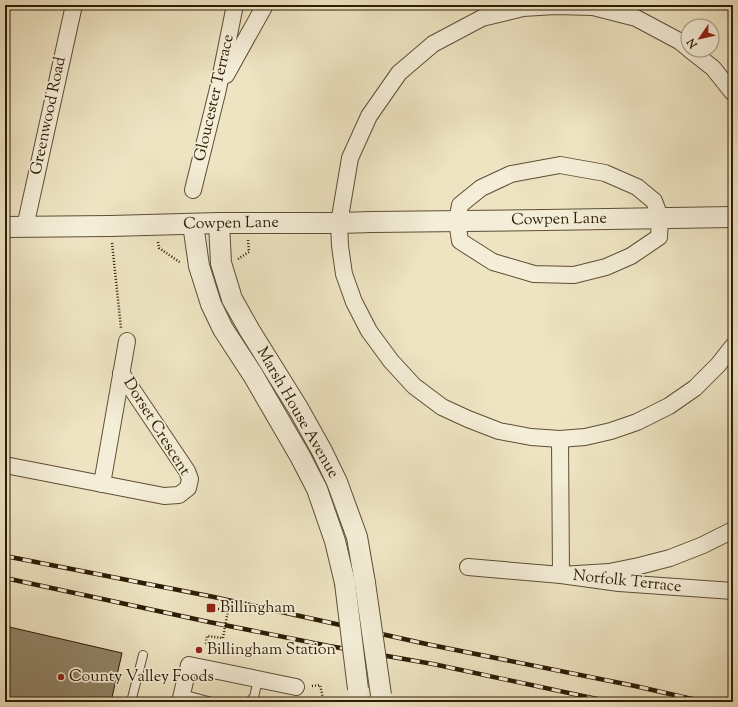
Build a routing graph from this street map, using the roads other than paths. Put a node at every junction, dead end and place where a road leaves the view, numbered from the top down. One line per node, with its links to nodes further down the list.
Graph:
1 (74, 5): 16 (street, Greenwood Road)
2 (235, 5): 7 (street, Gloucester Terrace)
3 (265, 5): 7 (street)
4 (555, 6): 5 (street); 14 (street)
5 (680, 42)
6 (700, 58): 8 (street)
7 (218, 89): 9 (street, Gloucester Terrace)
8 (733, 93)
9 (193, 190)
10 (733, 217): 11 (street, Cowpen Lane)
11 (660, 218): 12 (street, Cowpen Lane); 12 (street); 12 (street)
12 (457, 221): 14 (street, Cowpen Lane)
13 (218, 223): 14 (street, Cowpen Lane); 15 (street, Cowpen Lane); 33 (street, Marsh House Avenue, bridge)
14 (339, 223): 21 (street)
15 (193, 224): 16 (street, Cowpen Lane); 31 (street, Marsh House Avenue, bridge)
16 (25, 227): 17 (street, Cowpen Lane)
17 (5, 228)
18 (127, 341): 20 (street, Dorset Crescent)
19 (733, 346): 21 (street)
20 (121, 373): 23 (street, Dorset Crescent); 23 (street, Dorset Crescent)
21 (560, 439): 26 (street, Norfolk Terrace)
22 (5, 465): 23 (street, Dorset Crescent)
23 (102, 484)
24 (733, 530): 26 (street)
25 (468, 567): 26 (street)
26 (561, 575): 27 (street, Norfolk Terrace)
27 (733, 591)
28 (143, 655): 34 (lane)
29 (258, 680): 30 (street); 32 (street); 36 (lane)
30 (296, 688)
31 (359, 696)
32 (181, 698): 35 (lane)
33 (382, 699)
34 (131, 702)
35 (212, 702)
36 (249, 702)

